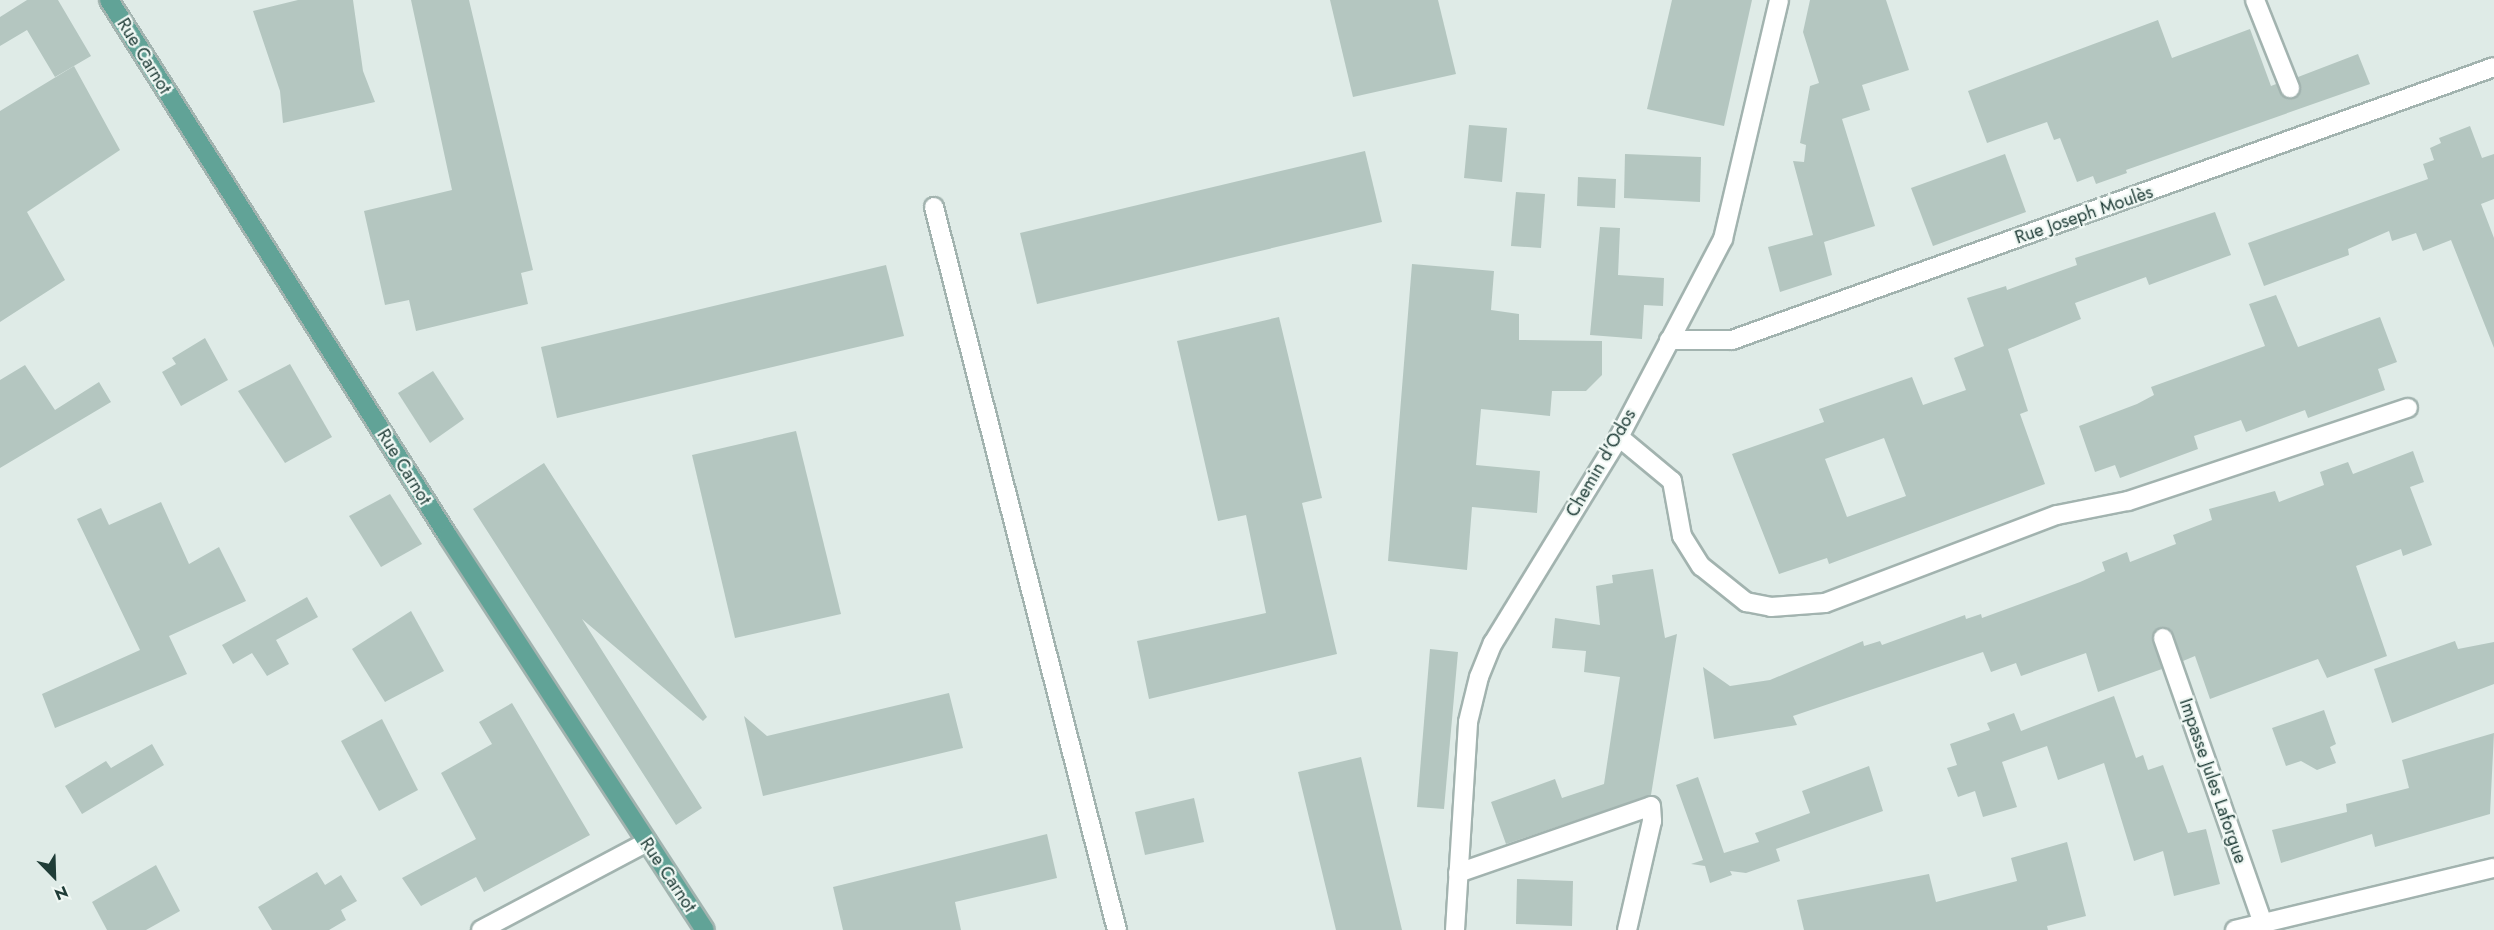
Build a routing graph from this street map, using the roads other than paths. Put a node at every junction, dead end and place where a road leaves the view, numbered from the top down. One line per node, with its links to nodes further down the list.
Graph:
1 (109, 0): 11 (main road, Rue Carnot)
2 (1779, 0): 7 (street, Chemin d'Odos)
3 (2255, 0): 5 (street)
4 (2494, 67): 7 (street, Rue Joseph Moulès)
5 (2290, 88)
6 (934, 207): 17 (street)
7 (1669, 340): 9 (street, Chemin d'Odos)
8 (2408, 408): 9 (street)
9 (1619, 437): 13 (street, Chemin d'Odos)
10 (2163, 638): 14 (street, Impasse Jules Laforgue)
11 (647, 842): 15 (street); 16 (main road, Rue Carnot)
12 (2494, 868): 14 (street)
13 (1458, 873): 18 (street, Chemin d'Odos); 19 (street)
14 (2263, 923): 20 (street)
15 (481, 930)
16 (705, 930)
17 (1117, 930)
18 (1455, 930)
19 (1627, 930)
20 (2235, 930)

